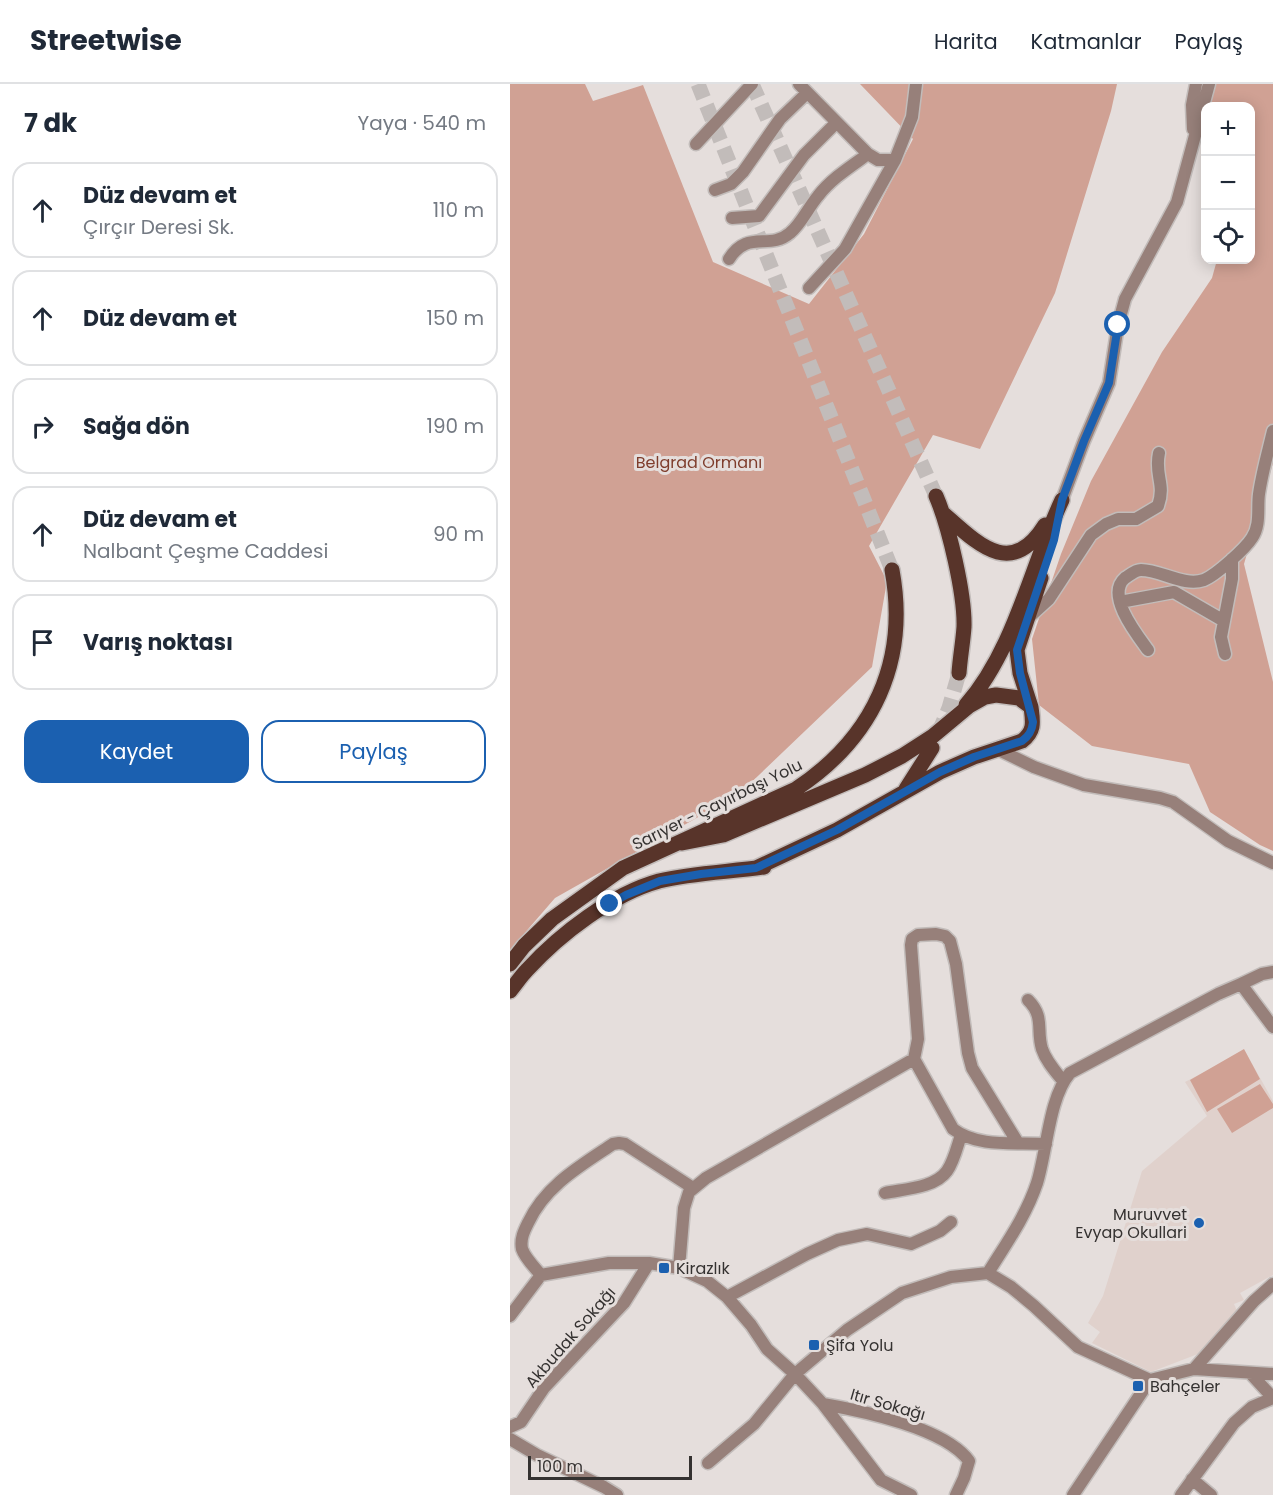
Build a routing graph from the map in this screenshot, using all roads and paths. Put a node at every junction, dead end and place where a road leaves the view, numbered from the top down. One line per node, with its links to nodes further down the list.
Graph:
1 (752, 84): 8 (street)
2 (916, 84): 10 (street)
3 (1196, 84): 7 (street)
4 (1209, 84): 7 (street)
5 (803, 89): 6 (street); 11 (street)
6 (836, 123): 9 (street); 12 (street)
7 (1193, 136): 18 (street)
8 (696, 144)
9 (868, 154): 10 (street); 13 (street)
10 (895, 160): 14 (street)
11 (715, 190)
12 (732, 218)
13 (729, 260)
14 (809, 288)
15 (1273, 431): 20 (street)
16 (1160, 453): 23 (street)
17 (936, 496): 19 (main road)
18 (1062, 500): 19 (main road); 23 (main road); 29 (main road)
19 (944, 514): 27 (main road)
20 (1232, 559): 22 (street); 24 (street)
21 (892, 570): 33 (main road, Sarıyer - Çayırbaşı Yolu)
22 (1120, 602): 24 (street); 25 (street)
23 (1027, 620): 28 (main road)
24 (1224, 621): 26 (street)
25 (1148, 650)
26 (1225, 654)
27 (959, 673)
28 (1030, 707): 29 (main road); 31 (main road)
29 (950, 723): 33 (main road)
30 (932, 748): 32 (main road)
31 (997, 749): 32 (main road); 34 (street)
32 (904, 791): 38 (main road)
33 (682, 843): 35 (main road, Sarıyer - Çayırbaşı Yolu)
34 (1273, 863)
35 (510, 963)
36 (1273, 972): 37 (street)
37 (1240, 984): 40 (street); 42 (street)
38 (510, 991)
39 (1028, 1000): 42 (street)
40 (1273, 1027)
41 (914, 1059): 43 (street); 44 (street); 46 (street)
42 (1063, 1081): 45 (street)
43 (961, 1135): 44 (street); 47 (street)
44 (1018, 1143): 45 (street)
45 (1046, 1144): 51 (street)
46 (693, 1188): 50 (street); 52 (street)
47 (885, 1193)
48 (951, 1222): 54 (street)
49 (649, 1263): 50 (street); 52 (street); 63 (street, Akbudak Sokağı)
50 (679, 1268): 54 (street)
51 (988, 1273): 57 (street); 60 (street)
52 (541, 1275): 55 (street)
53 (1273, 1284): 56 (street)
54 (727, 1297): 57 (street)
55 (510, 1316)
56 (1194, 1369): 58 (street); 60 (street)
57 (795, 1374): 62 (street); 65 (street)
58 (1251, 1374): 59 (street); 61 (street)
59 (1273, 1374)
60 (1150, 1380): 67 (street)
61 (1273, 1398): 66 (street)
62 (823, 1404): 69 (street); 70 (street, Itır Sokağı)
63 (510, 1427)
64 (510, 1439): 68 (street)
65 (708, 1463)
66 (1191, 1479): 71 (street); 72 (street)
67 (1078, 1493)
68 (617, 1495)
69 (911, 1495)
70 (956, 1495)
71 (1181, 1495)
72 (1211, 1495)

